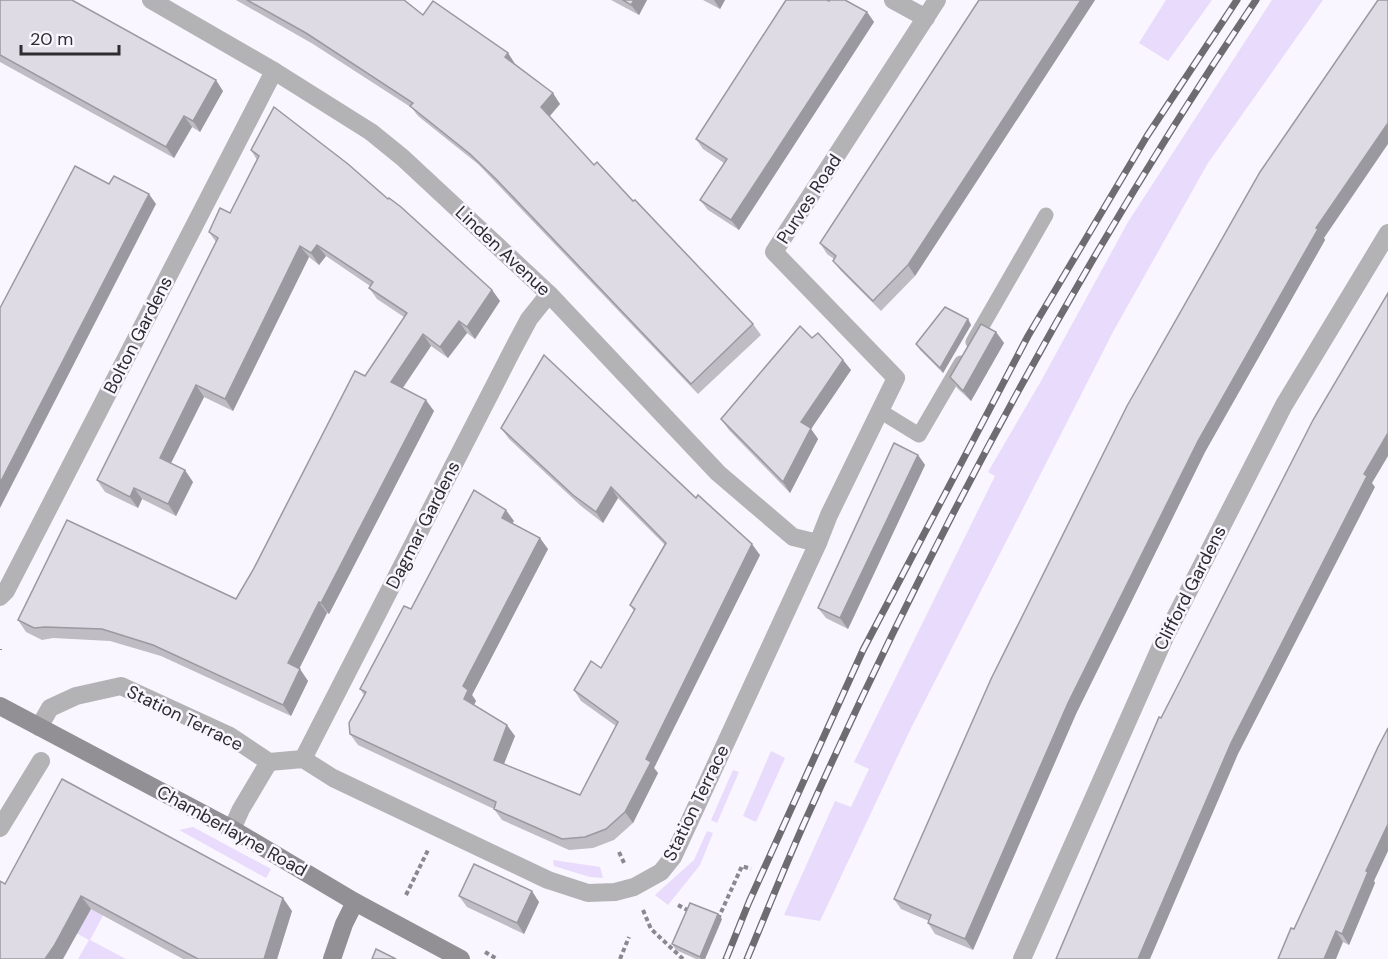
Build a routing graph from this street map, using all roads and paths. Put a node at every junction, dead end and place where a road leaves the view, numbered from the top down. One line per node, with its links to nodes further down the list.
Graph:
1 (151, 0): 5 (street, Linden Avenue)
2 (893, 0): 4 (street)
3 (938, 0): 4 (street, Purves Road)
4 (926, 18): 9 (street, Purves Road)
5 (274, 71): 8 (street, Linden Avenue); 12 (street, Bolton Gardens)
6 (1046, 215): 10 (lane)
7 (1388, 233): 33 (street, Clifford Gardens)
8 (549, 294): 11 (street, Linden Avenue); 15 (street, Dagmar Gardens)
9 (896, 378): 10 (street, Station Terrace)
10 (880, 411): 11 (street, Station Terrace)
11 (818, 543): 15 (street, Station Terrace)
12 (0, 597)
13 (0, 706): 14 (street, Chamberlayne Road)
14 (39, 727): 17 (street, Station Terrace); 19 (street, Chamberlayne Road)
15 (303, 759): 17 (street)
16 (41, 761): 18 (street)
17 (270, 762): 19 (street)
18 (0, 828)
19 (232, 829): 24 (street, Chamberlayne Road)
20 (428, 849): 22 (path)
21 (751, 869): 27 (path)
22 (405, 895)
23 (640, 900): 32 (path)
24 (356, 902): 29 (street); 30 (street, Chamberlayne Road)
25 (678, 905): 26 (path)
26 (700, 916)
27 (708, 919)
28 (629, 937): 31 (path)
29 (332, 959)
30 (461, 959)
31 (620, 959)
32 (683, 959)
33 (1022, 959)

